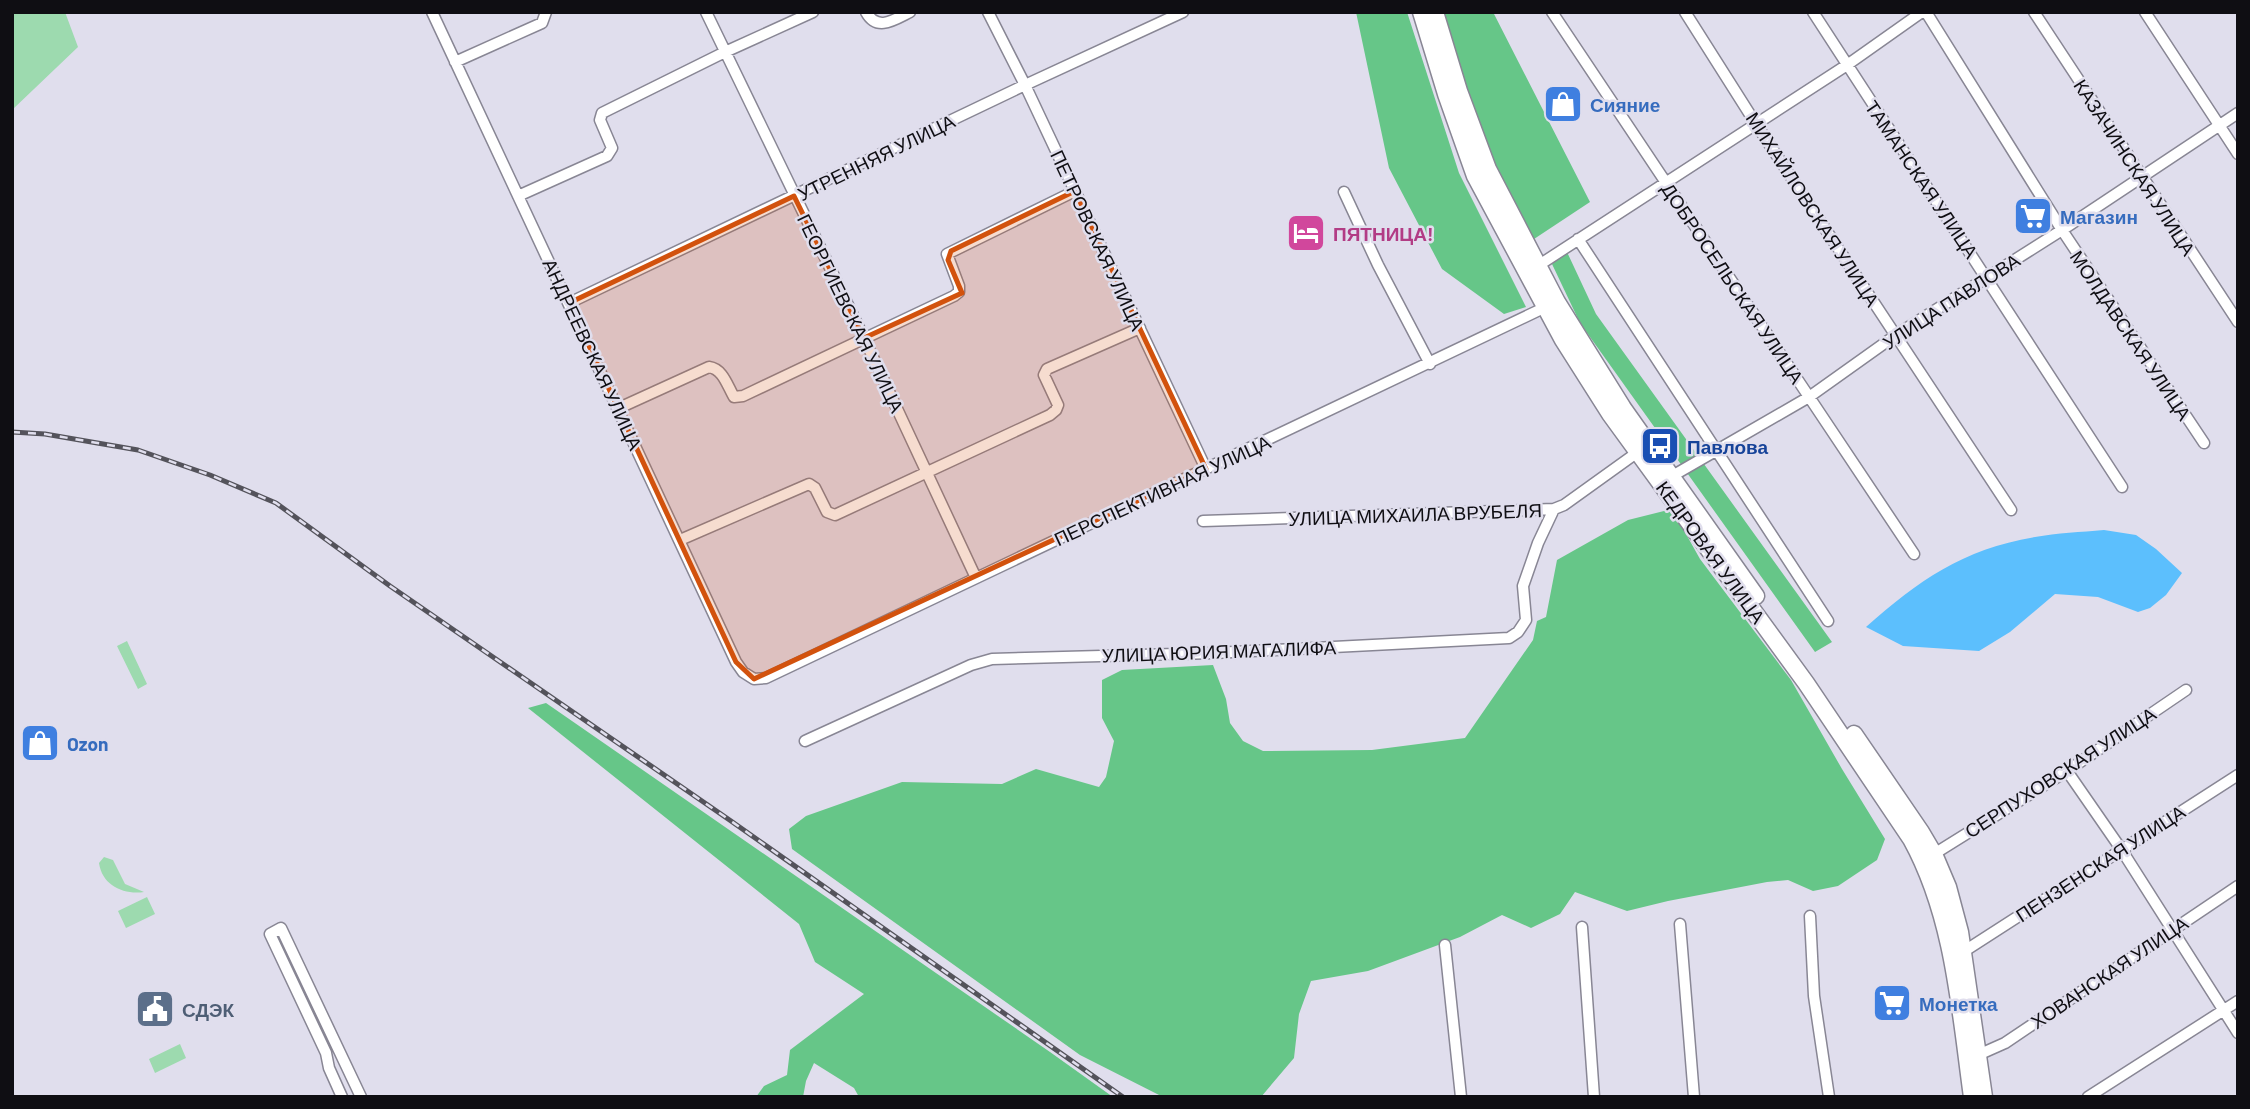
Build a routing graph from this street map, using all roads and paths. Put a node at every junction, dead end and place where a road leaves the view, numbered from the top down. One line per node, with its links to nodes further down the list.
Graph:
1 (432, 12): 18 (street, АНДРЕЕВСКАЯ УЛИЦА)
2 (546, 12): 18 (street)
3 (706, 12): 17 (street, ГЕОРГИЕВСКАЯ УЛИЦА)
4 (813, 12): 17 (street)
5 (866, 12): 6 (street)
6 (910, 12)
7 (988, 12): 20 (street, ПЕТРОВСКАЯ УЛИЦА)
8 (1183, 12): 20 (street, УТРЕННЯЯ УЛИЦА)
9 (1421, 12): 33 (main road, КЕДРОВАЯ УЛИЦА)
10 (1435, 12): 33 (main road, КЕДРОВАЯ УЛИЦА)
11 (1552, 12): 26 (street, ДОБРОСЕЛЬСКАЯ УЛИЦА)
12 (1685, 12): 22 (street, МИХАЙЛОВСКАЯ УЛИЦА)
13 (1813, 12): 19 (street, ТАМАНСКАЯ УЛИЦА)
14 (1924, 12): 19 (street); 31 (street, МОЛДАВСКАЯ УЛИЦА)
15 (2034, 12): 25 (street, КАЗАЧИНСКАЯ УЛИЦА)
16 (2145, 12): 23 (street)
17 (724, 52): 29 (street); 30 (street, ГЕОРГИЕВСКАЯ УЛИЦА)
18 (455, 62): 29 (street, АНДРЕЕВСКАЯ УЛИЦА)
19 (1847, 65): 22 (street); 34 (street, ТАМАНСКАЯ УЛИЦА)
20 (1025, 85): 27 (street, ПЕТРОВСКАЯ УЛИЦА); 30 (street, УТРЕННЯЯ УЛИЦА)
21 (2238, 113): 23 (street, УЛИЦА ПАВЛОВА)
22 (1756, 124): 26 (street); 39 (street, МИХАЙЛОВСКАЯ УЛИЦА)
23 (2220, 126): 24 (street); 25 (street, УЛИЦА ПАВЛОВА)
24 (2238, 154)
25 (2141, 178): 31 (street, УЛИЦА ПАВЛОВА); 37 (street, КАЗАЧИНСКАЯ УЛИЦА)
26 (1665, 181): 32 (street); 42 (street, ДОБРОСЕЛЬСКАЯ УЛИЦА)
27 (1075, 191): 38 (street, ПЕТРОВСКАЯ УЛИЦА); 40 (street)
28 (1344, 192): 41 (street)
29 (518, 196): 35 (street, АНДРЕЕВСКАЯ УЛИЦА)
30 (794, 196): 35 (street, УТРЕННЯЯ УЛИЦА); 40 (street, ГЕОРГИЕВСКАЯ УЛИЦА)
31 (2062, 230): 34 (street, УЛИЦА ПАВЛОВА); 44 (street, МОЛДАВСКАЯ УЛИЦА)
32 (1578, 239): 33 (street); 46 (street)
33 (1532, 270): 36 (main road, КЕДРОВАЯ УЛИЦА)
34 (1987, 277): 39 (street, УЛИЦА ПАВЛОВА); 50 (street, ТАМАНСКАЯ УЛИЦА)
35 (569, 303): 43 (street, АНДРЕЕВСКАЯ УЛИЦА)
36 (1551, 305): 41 (street, ПЕРСПЕКТИВНАЯ УЛИЦА); 45 (main road, КЕДРОВАЯ УЛИЦА)
37 (2238, 322)
38 (1140, 328): 47 (street, ПЕТРОВСКАЯ УЛИЦА); 48 (street)
39 (1896, 335): 42 (street, УЛИЦА ПАВЛОВА); 52 (street, МИХАЙЛОВСКАЯ УЛИЦА)
40 (864, 338): 43 (street); 48 (street, ГЕОРГИЕВСКАЯ УЛИЦА)
41 (1430, 364): 47 (street, ПЕРСПЕКТИВНАЯ УЛИЦА)
42 (1809, 397): 46 (street, УЛИЦА ПАВЛОВА); 55 (street, ДОБРОСЕЛЬСКАЯ УЛИЦА)
43 (619, 408): 54 (street, АНДРЕЕВСКАЯ УЛИЦА)
44 (2204, 443)
45 (1643, 448): 49 (main road, КЕДРОВАЯ УЛИЦА); 51 (street, УЛИЦА МИХАИЛА ВРУБЕЛЯ)
46 (1717, 452): 49 (street, УЛИЦА ПАВЛОВА); 57 (street)
47 (1206, 469): 56 (street, ПЕРСПЕКТИВНАЯ УЛИЦА)
48 (928, 473): 54 (street); 56 (street, ГЕОРГИЕВСКАЯ УЛИЦА)
49 (1666, 480): 64 (main road, КЕДРОВАЯ УЛИЦА); 82 (main road, КЕДРОВАЯ УЛИЦА)
50 (2122, 487)
51 (1553, 509): 53 (street, УЛИЦА МИХАИЛА ВРУБЕЛЯ); 60 (street, УЛИЦА ЮРИЯ МАГАЛИФА)
52 (2011, 510)
53 (1203, 520)
54 (680, 540): 58 (street, АНДРЕЕВСКАЯ УЛИЦА)
55 (1914, 554)
56 (976, 578): 58 (street, ПЕРСПЕКТИВНАЯ УЛИЦА)
57 (1828, 621)
58 (766, 678)
59 (2186, 690): 61 (street, СЕРПУХОВСКАЯ УЛИЦА)
60 (805, 741)
61 (2067, 771): 63 (street); 64 (street, СЕРПУХОВСКАЯ УЛИЦА)
62 (2238, 775): 63 (street, ПЕНЗЕНСКАЯ УЛИЦА)
63 (2121, 849): 69 (street); 71 (street, ПЕНЗЕНСКАЯ УЛИЦА)
64 (1934, 854): 71 (main road, КЕДРОВАЯ УЛИЦА)
65 (2238, 886): 69 (street, ХОВАНСКАЯ УЛИЦА)
66 (1810, 916): 81 (street)
67 (1680, 924): 80 (street)
68 (1582, 927): 79 (street)
69 (2173, 928): 73 (street); 75 (street, ХОВАНСКАЯ УЛИЦА)
70 (1445, 945): 78 (street)
71 (1963, 952): 75 (main road, КЕДРОВАЯ УЛИЦА)
72 (2238, 1001): 73 (street)
73 (2222, 1011): 74 (street); 84 (street)
74 (2238, 1033)
75 (1978, 1055): 83 (main road, КЕДРОВАЯ УЛИЦА)
76 (342, 1097): 77 (street)
77 (361, 1097)
78 (1461, 1097)
79 (1594, 1097)
80 (1694, 1097)
81 (1829, 1097)
82 (1972, 1097)
83 (1984, 1097)
84 (2088, 1097)

